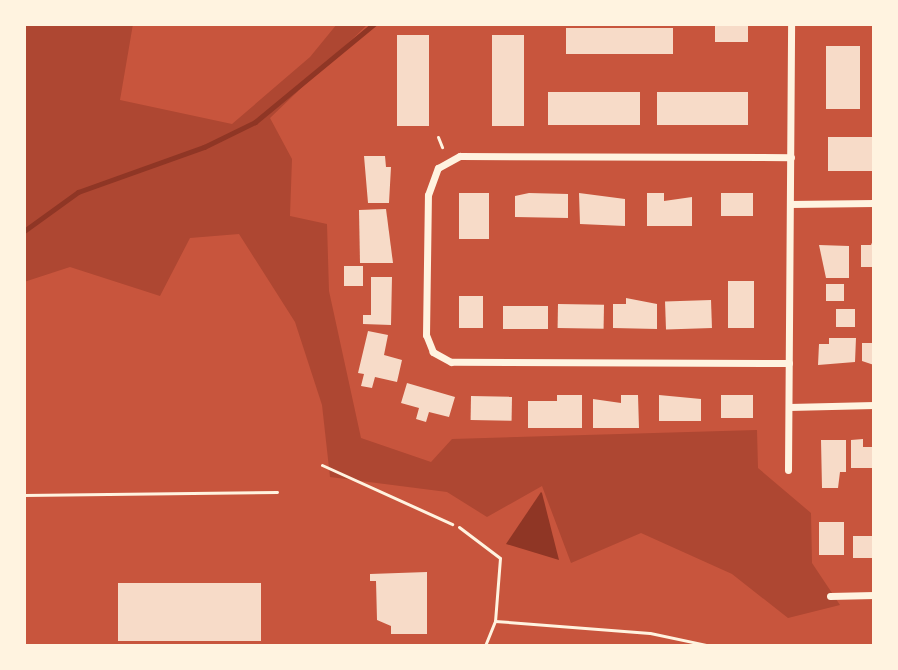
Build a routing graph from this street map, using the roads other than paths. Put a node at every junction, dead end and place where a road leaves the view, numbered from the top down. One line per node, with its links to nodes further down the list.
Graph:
1 (791, 24): 2 (street)
2 (791, 157): 4 (street); 5 (street)
3 (874, 203): 4 (street)
4 (790, 204): 5 (street)
5 (789, 363): 7 (street)
6 (874, 405): 7 (street)
7 (789, 407): 8 (street)
8 (788, 470)
9 (277, 492): 10 (lane)
10 (24, 495)
11 (459, 527): 14 (lane)
12 (874, 595): 13 (street)
13 (830, 596)
14 (495, 621): 15 (lane); 16 (lane)
15 (485, 646)
16 (711, 646)

